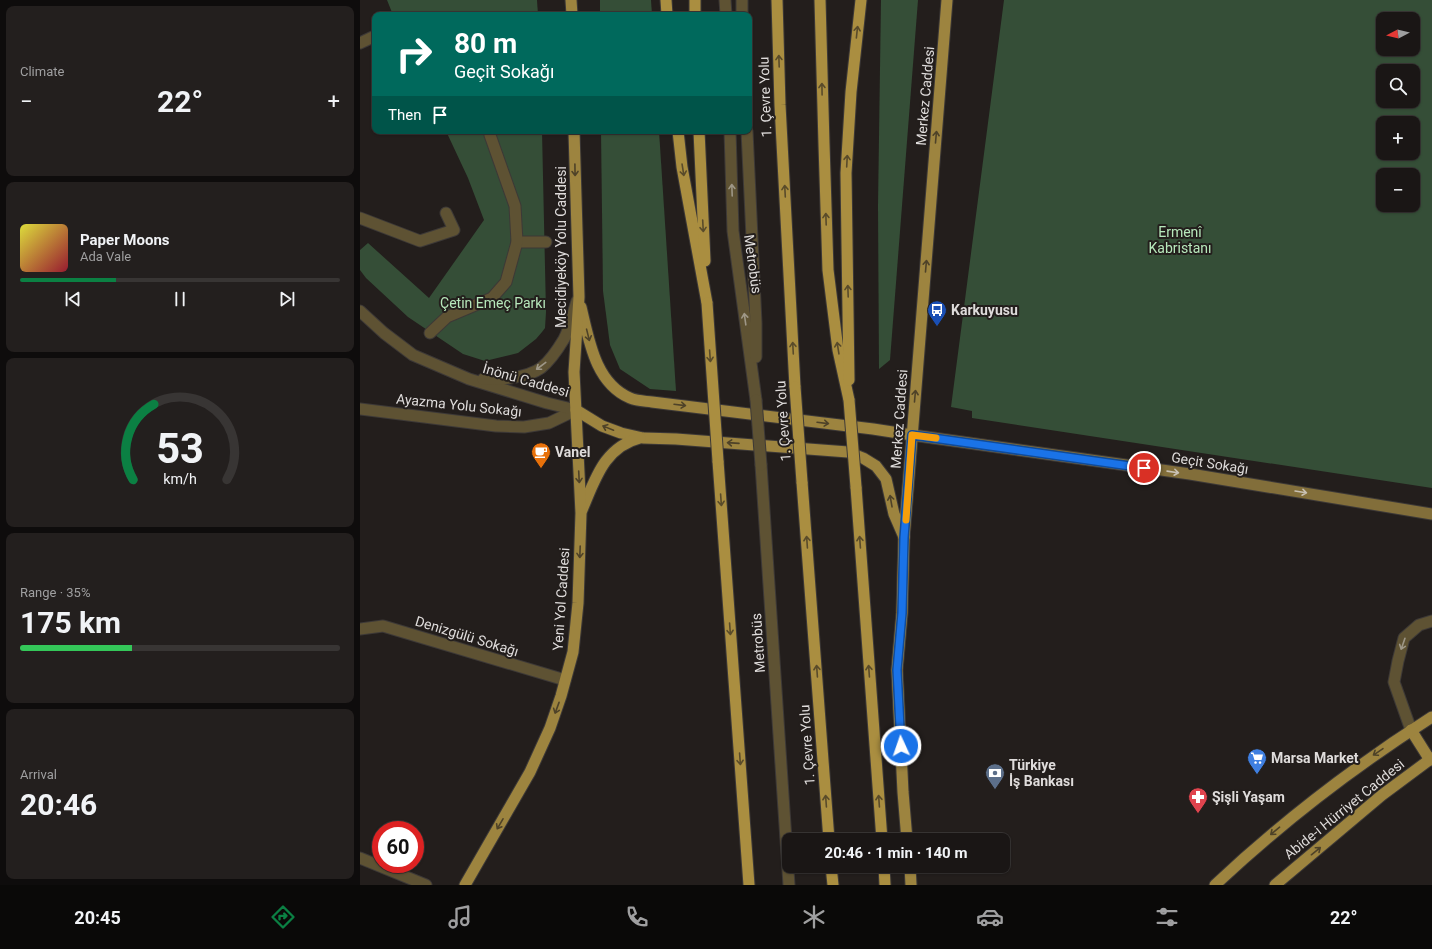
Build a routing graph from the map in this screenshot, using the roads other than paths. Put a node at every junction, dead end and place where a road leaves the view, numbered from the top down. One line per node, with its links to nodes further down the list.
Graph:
1 (571, 0): 10 (main road)
2 (666, 0): 11 (highway)
3 (695, 0): 12 (highway)
4 (725, 0): 13 (street)
5 (742, 0): 14 (street)
6 (777, 0): 47 (highway, 1. Çevre Yolu, one-way to 6, bridge)
7 (820, 0): 33 (highway, one-way to 7)
8 (861, 0): 33 (highway, one-way to 8)
9 (947, 0): 36 (main road, Merkez Caddesi, one-way to 9)
10 (572, 12)
11 (668, 12)
12 (695, 12)
13 (726, 12)
14 (742, 12)
15 (372, 37): 16 (street)
16 (360, 43)
17 (490, 134): 25 (street)
18 (574, 134): 27 (main road, Mecidiyeköy Yolu Caddesi, one-way to 27)
19 (678, 134): 28 (highway, one-way to 28)
20 (699, 134): 28 (highway, one-way to 28)
21 (730, 134): 32 (street, Metrobüs, one-way to 21)
22 (748, 134): 32 (street, Metrobüs)
23 (446, 213): 24 (street)
24 (360, 218)
25 (517, 242): 26 (street); 30 (street)
26 (546, 242)
27 (579, 297): 31 (street, İnönü Caddesi, one-way to 31); 35 (main road, Mecidiyeköy Yolu Caddesi); 36 (main road, one-way to 36)
28 (707, 303): 56 (highway, one-way to 56, bridge)
29 (360, 311): 31 (street, İnönü Caddesi)
30 (430, 333)
31 (468, 379): 35 (street, İnönü Caddesi)
32 (756, 400): 57 (street, Metrobüs, bridge)
33 (849, 400): 48 (highway, one-way to 33, bridge)
34 (360, 409): 35 (street, Ayazma Yolu Sokağı)
35 (576, 410): 37 (main road, one-way to 35); 38 (main road, Yeni Yol Caddesi, one-way to 38)
36 (912, 435): 39 (main road, Geçit Sokağı, one-way to 39); 40 (main road, Merkez Caddesi)
37 (643, 438): 38 (main road); 40 (main road, one-way to 37)
38 (581, 513): 43 (main road, Yeni Yol Caddesi, one-way to 43)
39 (1432, 514)
40 (904, 538): 49 (main road, Merkez Caddesi)
41 (1432, 621): 45 (street, one-way to 45)
42 (360, 629): 43 (street, Denizgülü Sokağı)
43 (566, 680): 55 (main road, Yeni Yol Caddesi, one-way to 55)
44 (1432, 717): 45 (main road, Abide-i Hürriyet Caddesi)
45 (1411, 730): 46 (main road); 61 (main road, Abide-i Hürriyet Caddesi, one-way to 61)
46 (1431, 760): 62 (main road, Abide-i Hürriyet Caddesi, one-way to 46)
47 (828, 833)
48 (881, 833)
49 (906, 833)
50 (360, 858): 54 (street)
51 (832, 873): 58 (highway)
52 (885, 873): 59 (highway)
53 (910, 873): 60 (main road)
54 (426, 885)
55 (465, 885)
56 (749, 885)
57 (789, 885)
58 (833, 885)
59 (886, 885)
60 (911, 885)
61 (1215, 885)
62 (1275, 885)

